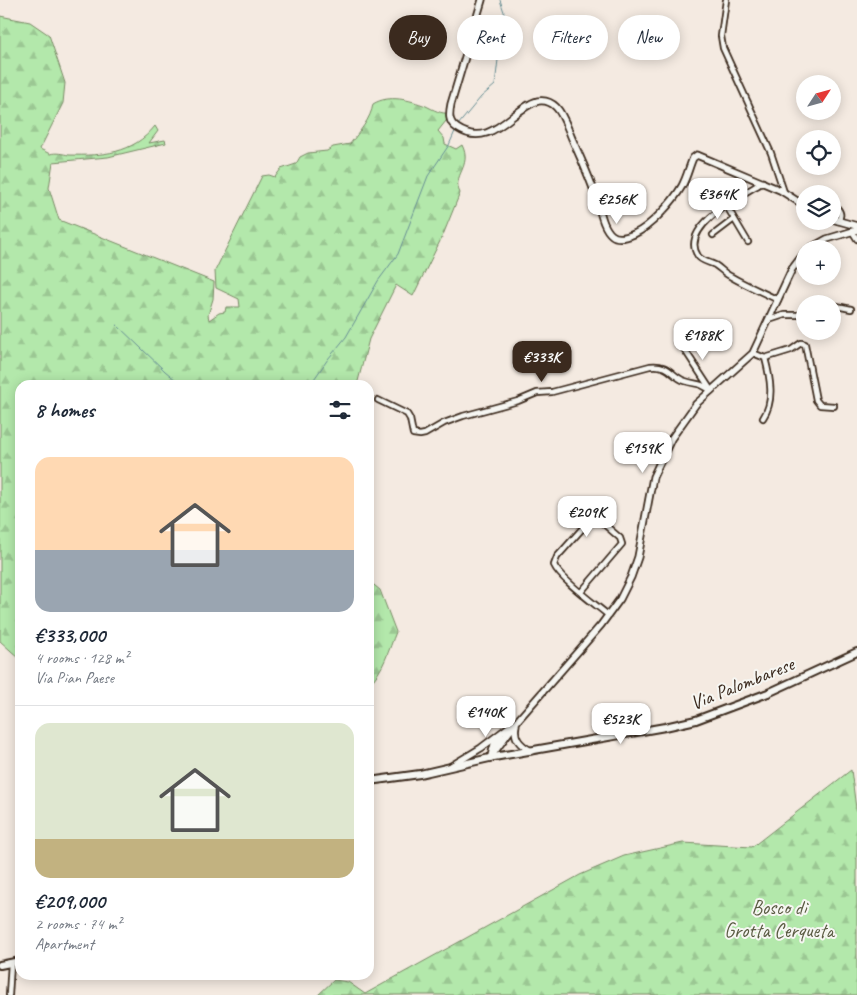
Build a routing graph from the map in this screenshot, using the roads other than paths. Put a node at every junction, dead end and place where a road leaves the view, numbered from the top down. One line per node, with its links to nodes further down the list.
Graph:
1 (482, 0): 3 (street)
2 (725, 1): 4 (street)
3 (762, 182): 4 (street); 6 (street)
4 (784, 192): 5 (street)
5 (796, 200)
6 (726, 205): 7 (street); 15 (street)
7 (734, 219): 10 (street); 13 (street)
8 (841, 223): 9 (street)
9 (855, 229): 11 (street); 12 (street)
10 (713, 236)
11 (857, 239)
12 (824, 240)
13 (748, 242)
14 (796, 264): 15 (street)
15 (778, 300): 19 (street)
16 (841, 306): 17 (street)
17 (852, 309)
18 (796, 315): 19 (street)
19 (769, 320): 21 (street)
20 (679, 341): 23 (street)
21 (754, 353): 22 (street); 23 (street)
22 (765, 358): 25 (street); 26 (street)
23 (711, 391): 24 (street); 28 (street)
24 (378, 400)
25 (834, 406)
26 (763, 418)
27 (581, 592): 27 (street); 28 (street)
28 (608, 615): 30 (street)
29 (857, 652): 32 (main road, Via Palombarese)
30 (518, 720): 31 (street); 32 (street); 33 (street)
31 (505, 730): 33 (street); 34 (street)
32 (531, 751): 33 (main road, Via Palombarese)
33 (490, 758): 34 (main road, Via Palombarese)
34 (447, 768): 35 (main road, Via Palombarese)
35 (374, 781)
36 (15, 962): 37 (main road)
37 (11, 963): 38 (main road); 39 (street)
38 (0, 965)
39 (9, 995)

